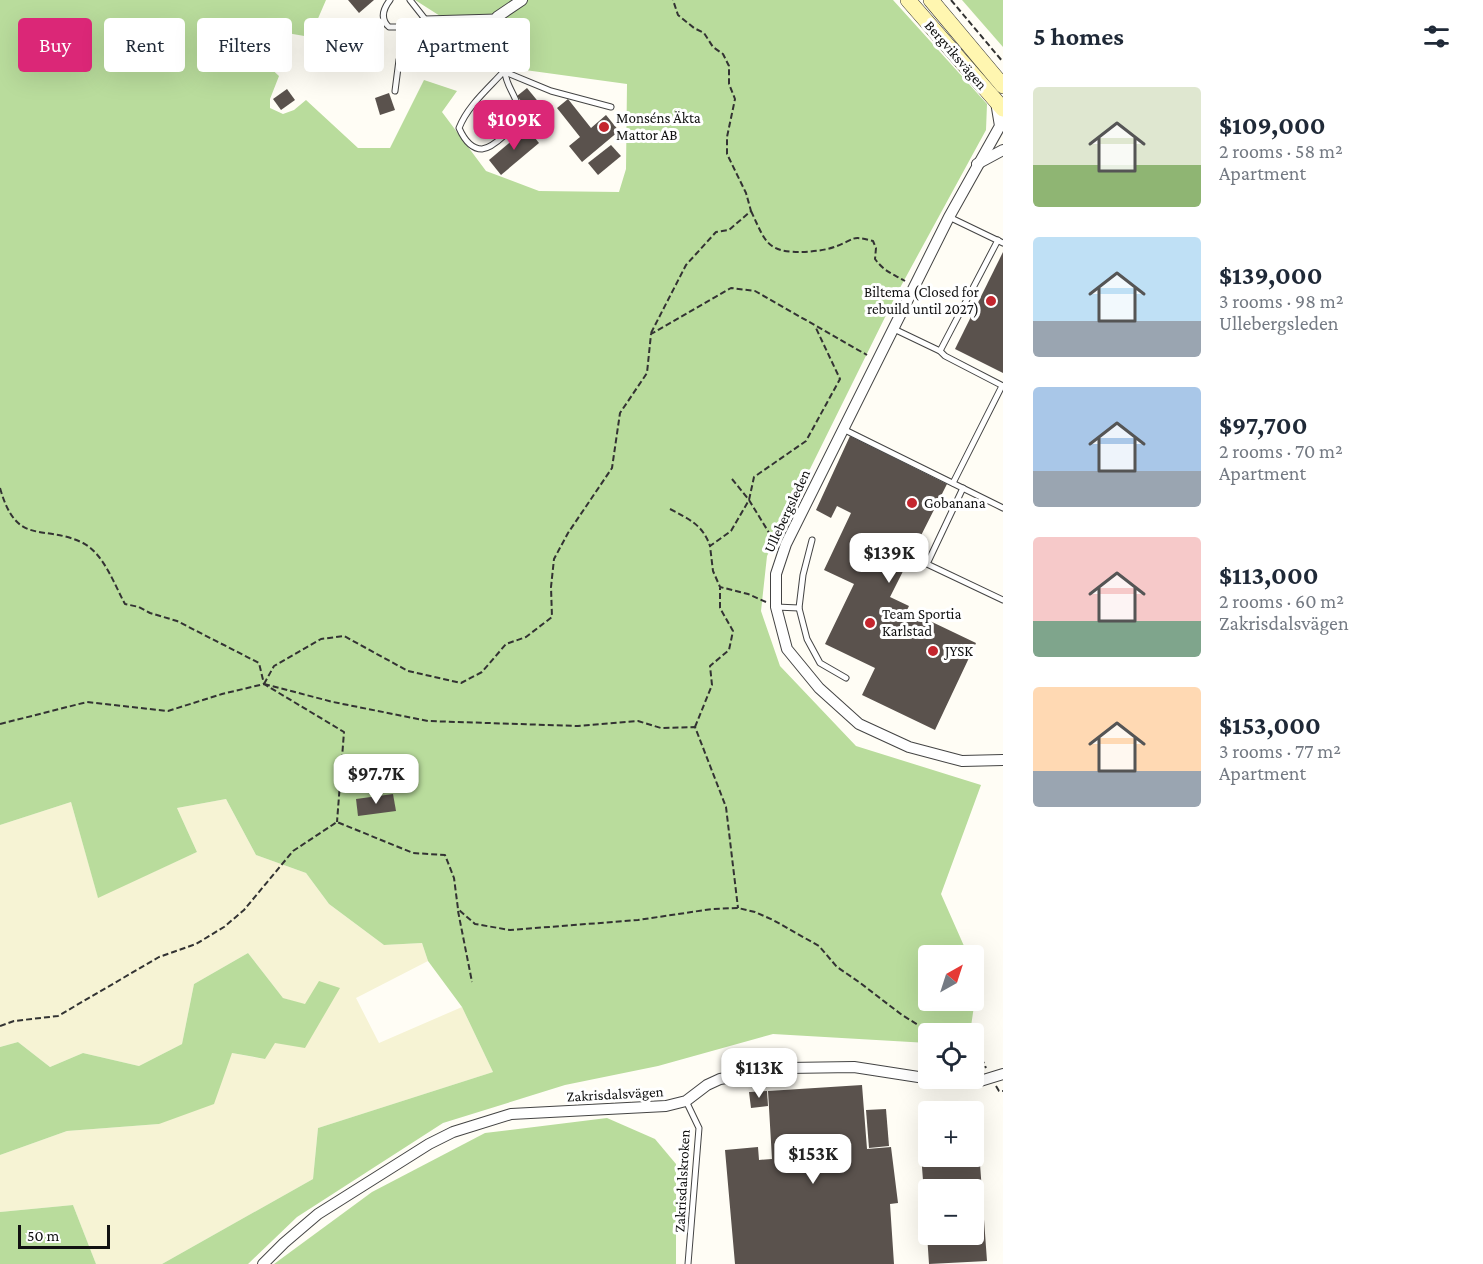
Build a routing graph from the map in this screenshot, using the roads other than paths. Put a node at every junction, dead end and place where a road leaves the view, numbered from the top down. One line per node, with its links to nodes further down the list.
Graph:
1 (390, 0): 9 (lane)
2 (410, 0): 7 (lane)
3 (522, 0): 6 (street)
4 (908, 0): 15 (street, Bergviksvägen)
5 (931, 0): 13 (street, Bergviksvägen)
6 (497, 17): 8 (lane)
7 (424, 18)
8 (461, 18)
9 (396, 27)
10 (505, 71): 10 (lane)
11 (397, 72): 14 (lane)
12 (507, 72): 16 (lane)
13 (1003, 86)
14 (395, 91)
15 (1000, 106): 18 (street, Ullebergsleden)
16 (611, 107)
17 (1003, 150): 18 (street)
18 (977, 165): 19 (street, Ullebergsleden)
19 (949, 217): 20 (lane); 21 (street, Ullebergsleden)
20 (1000, 241): 22 (lane)
21 (894, 329): 22 (lane); 24 (street, Ullebergsleden)
22 (940, 351): 23 (lane)
23 (1002, 386): 25 (lane)
24 (842, 429): 25 (lane); 30 (street, Ullebergsleden)
25 (953, 483): 26 (lane)
26 (963, 488): 27 (lane); 29 (lane)
27 (1003, 508)
28 (812, 540): 31 (lane)
29 (1003, 600)
30 (776, 607): 31 (lane); 33 (street, Ullebergsleden)
31 (799, 608): 32 (lane)
32 (846, 678)
33 (1003, 760)
34 (1003, 1074): 35 (street, Zakrisdalsvägen)
35 (686, 1101): 36 (street, Zakrisdalsvägen); 37 (lane, Zakrisdalskroken)
36 (263, 1264)
37 (688, 1264)

